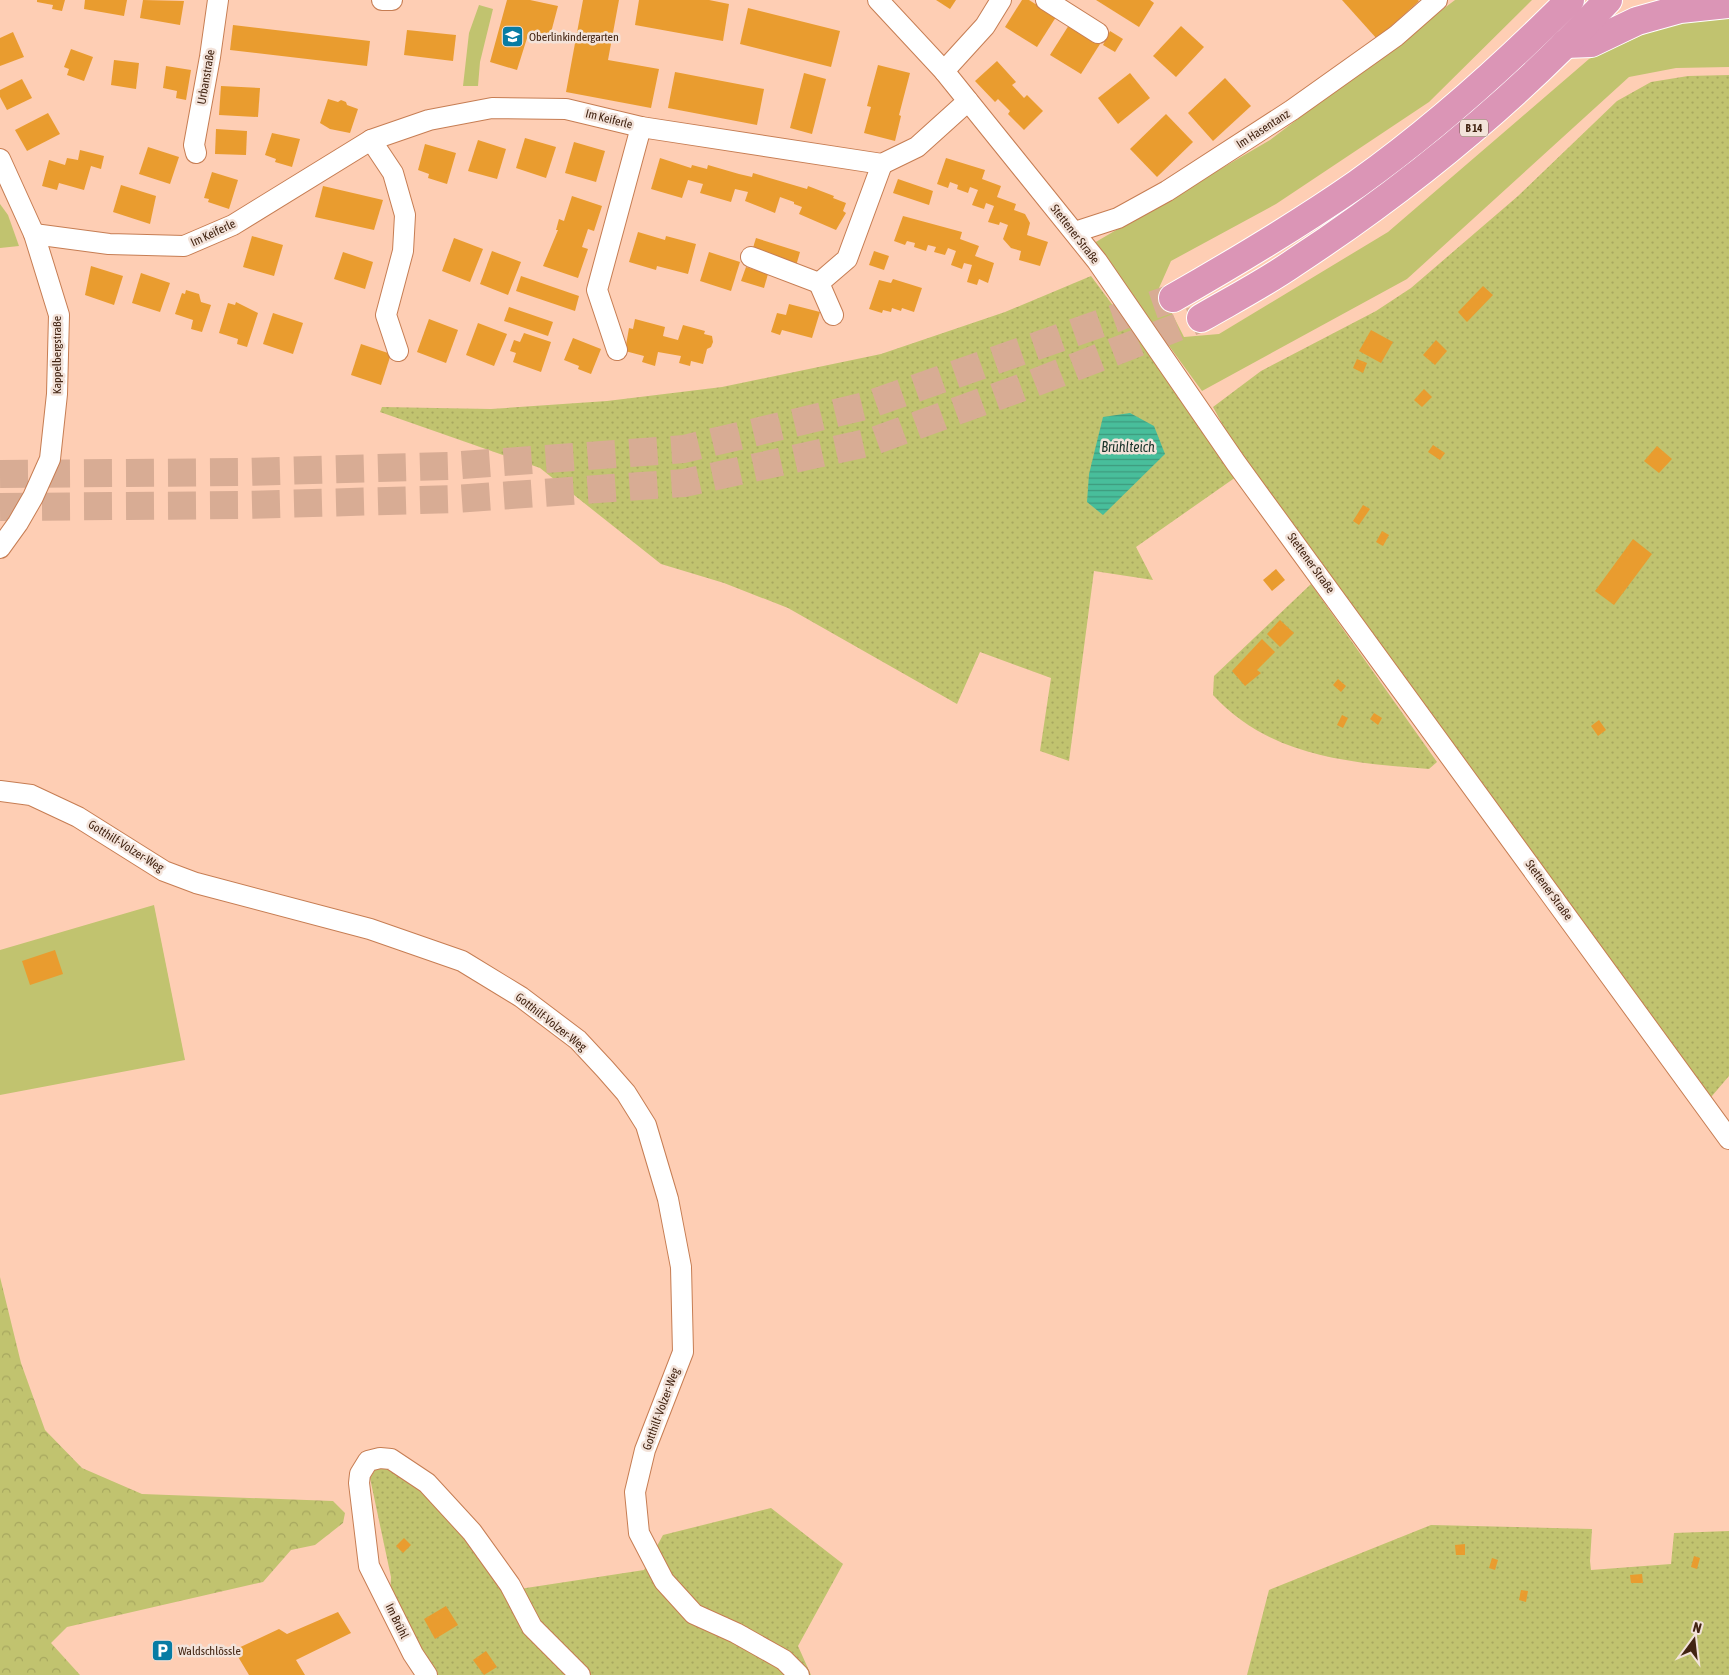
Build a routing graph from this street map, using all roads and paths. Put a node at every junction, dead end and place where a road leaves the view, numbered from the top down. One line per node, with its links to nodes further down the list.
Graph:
1 (218, 0): 17 (street, Urbanstraße)
2 (382, 0): 3 (street)
3 (392, 0)
4 (878, 0): 13 (street, Stettener Straße)
5 (1001, 0): 13 (street)
6 (1046, 0): 11 (street)
7 (1437, 0): 20 (street, Im Hasentanz)
8 (1608, 0): 12 (highway, B 14)
9 (1729, 4): 12 (highway)
10 (1559, 6): 24 (highway, B 14)
11 (1098, 33)
12 (1565, 44): 26 (highway, B 14)
13 (944, 71): 14 (street, Stettener Straße)
14 (968, 101): 18 (street); 20 (street, Stettener Straße)
15 (641, 127): 16 (street, Im Keiferle); 18 (street, Im Keiferle); 27 (street, Im Keiferle)
16 (371, 140): 21 (street, Im Keiferle); 28 (street)
17 (196, 153)
18 (882, 164): 23 (street)
19 (2, 169): 21 (street, Kappelbergstraße)
20 (1075, 232): 31 (street, Stettener Straße)
21 (34, 234): 29 (street, Kappelbergstraße)
22 (751, 257): 23 (street)
23 (819, 283): 25 (street)
24 (1173, 298)
25 (833, 315)
26 (1201, 318)
27 (616, 350)
28 (398, 351)
29 (0, 548)
30 (0, 791): 34 (street, Gotthilf-Volzer-Weg)
31 (1729, 1139)
32 (427, 1675): 33 (street, Im Brühl)
33 (580, 1675)
34 (799, 1675)

